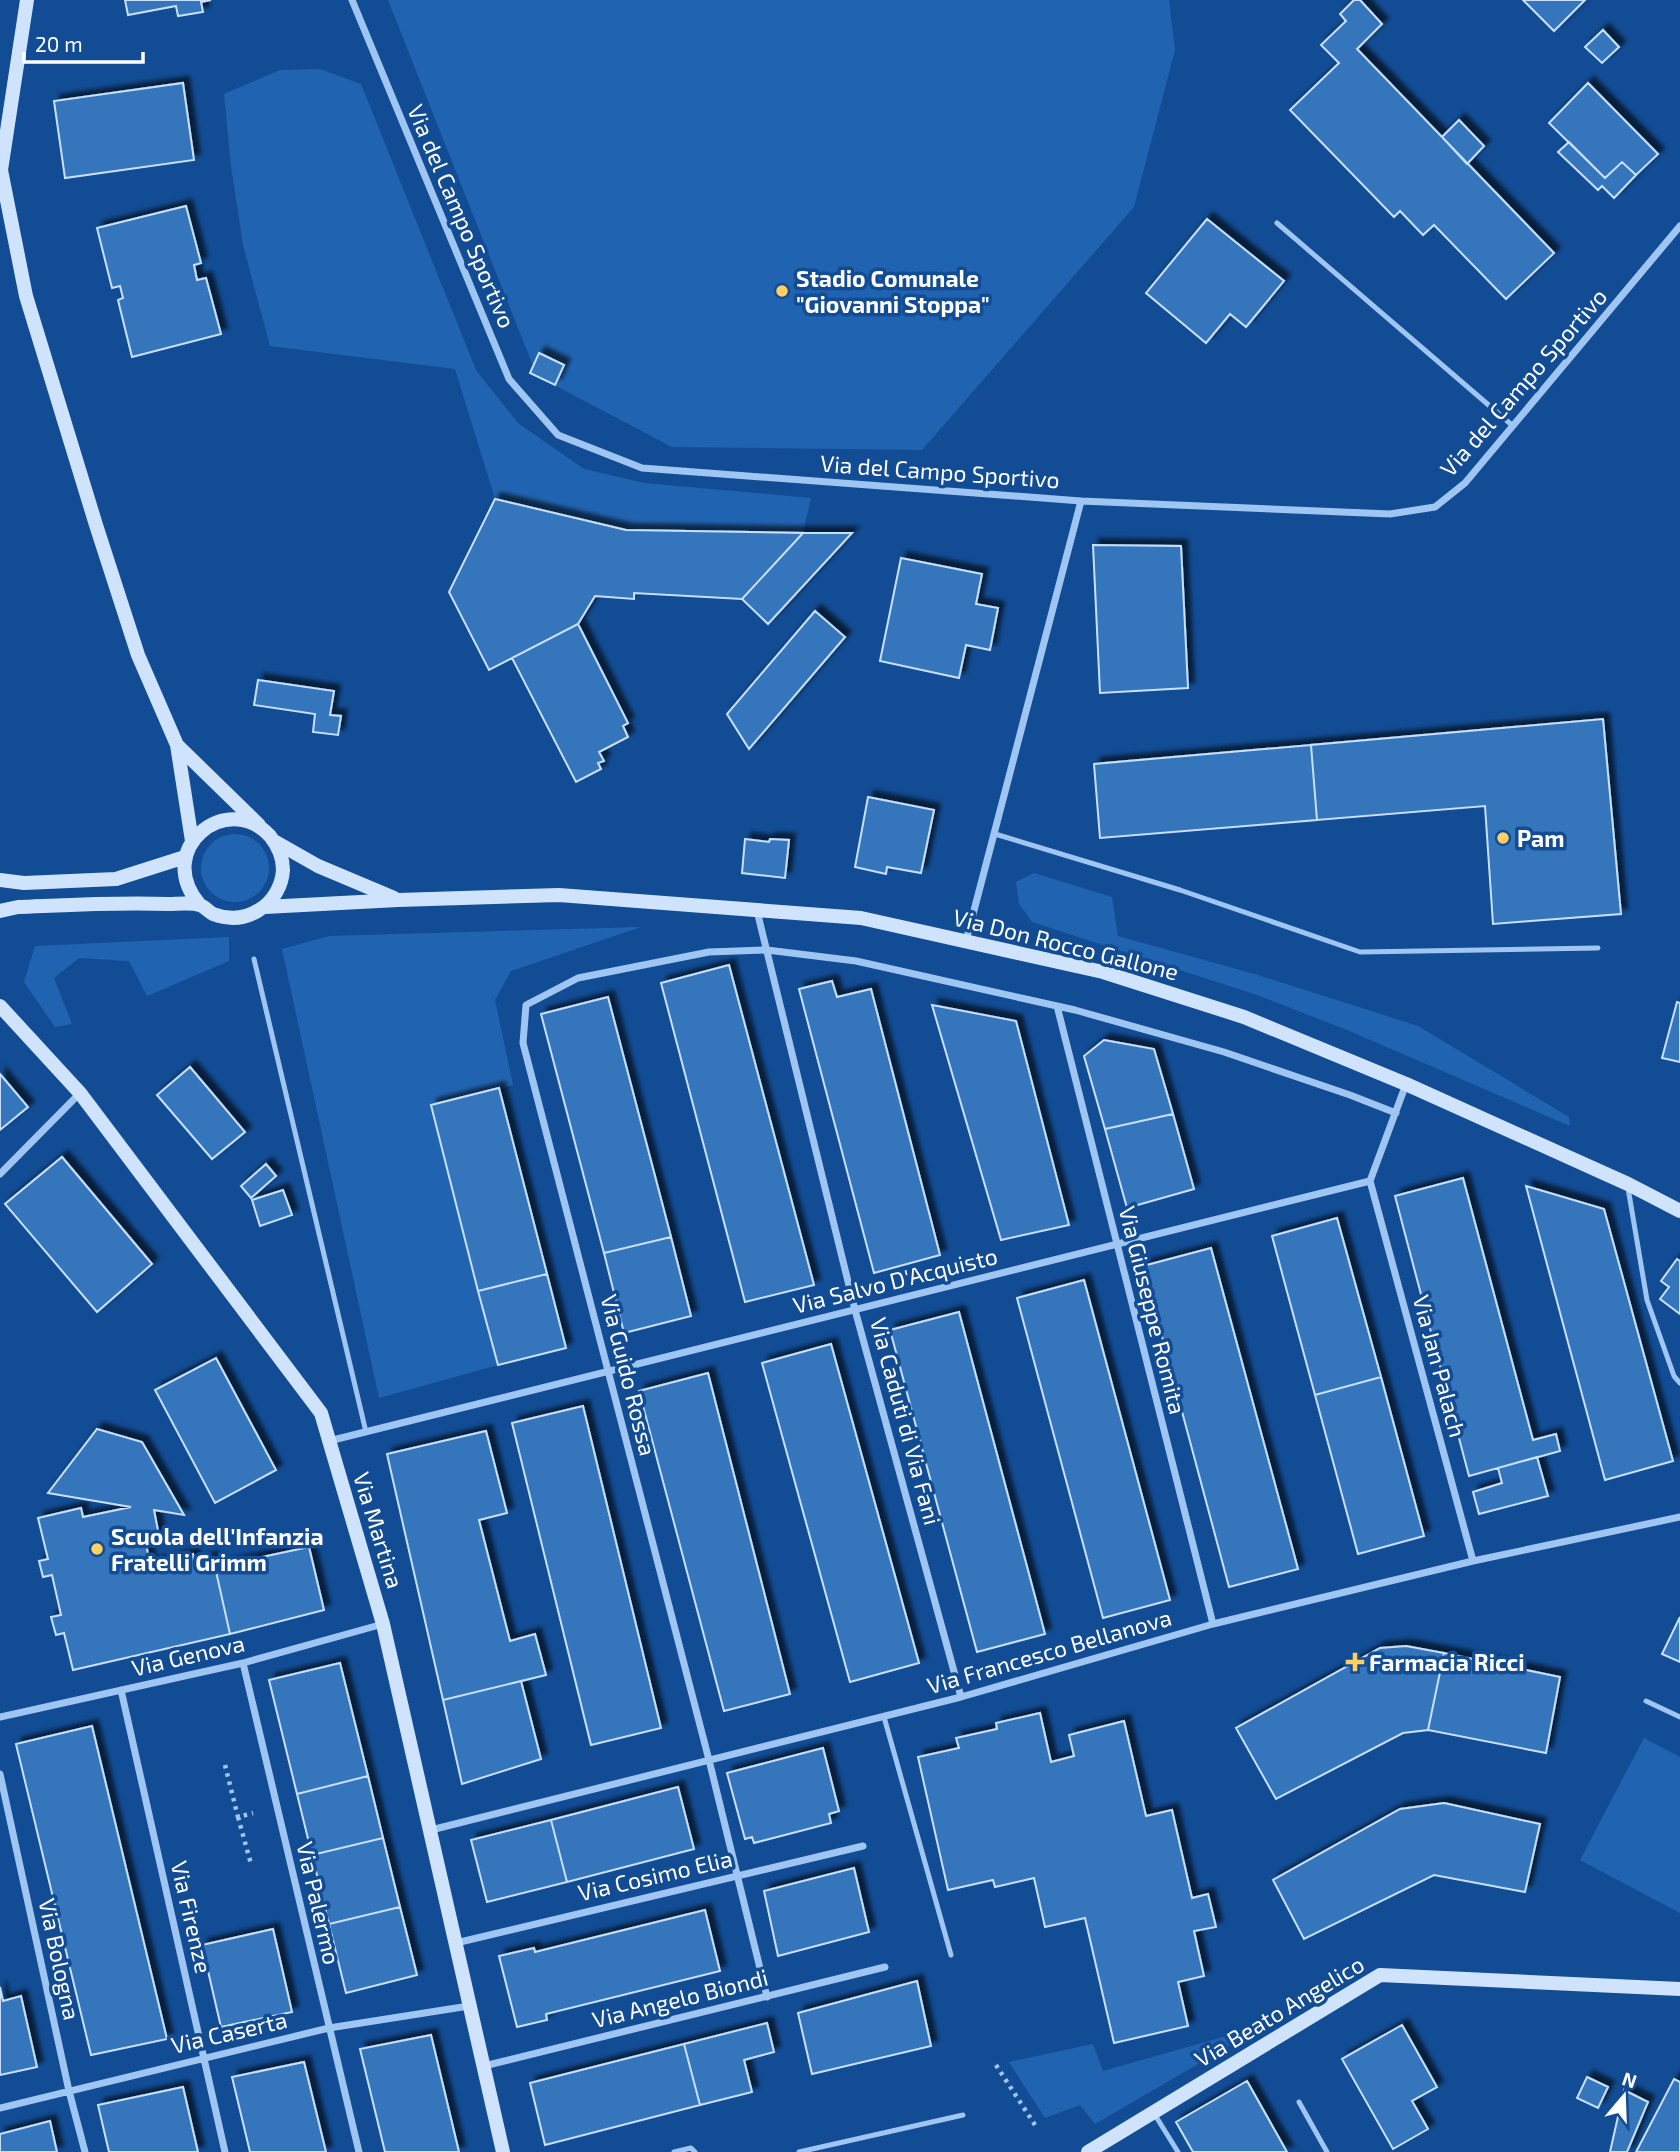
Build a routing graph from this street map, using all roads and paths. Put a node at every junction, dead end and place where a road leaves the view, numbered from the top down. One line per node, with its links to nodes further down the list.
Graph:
1 (27, 0): 7 (street)
2 (352, 0): 6 (street, Via del Campo Sportivo)
3 (1277, 223): 5 (lane)
4 (1680, 226): 5 (street, Via del Campo Sportivo)
5 (1513, 426): 6 (street, Via del Campo Sportivo)
6 (1082, 501): 9 (street)
7 (177, 745): 8 (street); 10 (street)
8 (263, 829): 10 (street); 11 (street)
9 (995, 834): 19 (street); 20 (lane)
10 (192, 841): 12 (street)
11 (274, 841): 14 (street); 16 (street)
12 (185, 857): 13 (street); 15 (street)
13 (0, 880)
14 (398, 900): 16 (street, Via Don Rocco Gallone); 17 (street, Via Don Rocco Gallone)
15 (200, 905): 16 (street); 18 (street)
16 (265, 907)
17 (756, 910): 19 (street, Via Don Rocco Gallone); 21 (street, Via Caduti di Via Fani)
18 (0, 911)
19 (966, 941): 26 (street, Via Don Rocco Gallone)
20 (1598, 948)
21 (767, 950): 24 (street); 34 (street, Via Caduti di Via Fani); 35 (street, Via Guido Rossa)
22 (254, 959): 37 (lane)
23 (0, 1006): 25 (street, Via Martina)
24 (1057, 1006): 28 (street); 33 (street, Via Giuseppe Romita)
25 (5, 1015): 27 (street, Via Martina)
26 (1406, 1084): 28 (street); 31 (street, Via Don Rocco Gallone)
27 (80, 1093): 29 (street); 38 (street, Via Martina)
28 (1396, 1114): 30 (street)
29 (0, 1174)
30 (1370, 1181): 33 (street, Via Salvo D'Acquisto); 40 (street, Via Jan Palach)
31 (1628, 1184): 32 (street, Via Don Rocco Gallone); 36 (lane)
32 (1680, 1211)
33 (1116, 1245): 34 (street, Via Salvo D'Acquisto); 41 (street, Via Giuseppe Romita)
34 (855, 1310): 35 (street, Via Salvo D'Acquisto); 45 (street, Via Caduti di Via Fani)
35 (608, 1371): 37 (street, Via Salvo D'Acquisto); 50 (street, Via Guido Rossa)
36 (1680, 1383)
37 (366, 1432): 38 (street, Via Salvo D'Acquisto)
38 (329, 1441): 42 (street, Via Martina)
39 (1680, 1517): 40 (street, Via Francesco Bellanova)
40 (1473, 1561): 41 (street, Via Francesco Bellanova)
41 (1213, 1623): 45 (street, Via Francesco Bellanova)
42 (383, 1624): 43 (street, Via Genova); 55 (street, Via Martina)
43 (243, 1663): 44 (street, Via Genova); 65 (street, Via Palermo)
44 (121, 1690): 47 (street, Via Genova); 66 (street, Via Firenze)
45 (961, 1697): 48 (street, Via Francesco Bellanova)
46 (1646, 1701): 49 (lane)
47 (0, 1717)
48 (884, 1717): 50 (street, Via Francesco Bellanova); 60 (lane)
49 (1680, 1717)
50 (709, 1760): 55 (street, Via Francesco Bellanova); 58 (street, Via Guido Rossa)
51 (225, 1765): 54 (path)
52 (0, 1773): 69 (street, Via Bologna)
53 (255, 1813): 54 (path)
54 (238, 1817): 57 (path)
55 (431, 1830): 59 (street, Via Martina)
56 (863, 1846): 58 (street, Via Cosimo Elia)
57 (251, 1864)
58 (737, 1875): 59 (street, Via Cosimo Elia); 63 (street, Via Guido Rossa)
59 (456, 1943): 64 (street, Via Martina)
60 (951, 1955)
61 (885, 1968): 63 (street, Via Angelo Biondi)
62 (1680, 1989): 72 (street, Via Beato Angelico)
63 (766, 1997): 68 (street, Via Angelo Biondi)
64 (470, 2005): 65 (street, Via Caserta); 68 (street, Via Martina)
65 (329, 2028): 66 (street, Via Caserta); 77 (street, Via Palermo)
66 (204, 2057): 69 (street, Via Caserta); 76 (street, Via Firenze)
67 (996, 2065): 74 (path)
68 (484, 2066): 78 (street, Via Martina)
69 (69, 2091): 71 (street, Via Caserta); 75 (street, Via Bologna)
70 (1299, 2102): 84 (lane)
71 (0, 2108)
72 (1153, 2112): 82 (street, Via Beato Angelico); 83 (lane)
73 (963, 2115): 81 (lane)
74 (1037, 2128)
75 (85, 2152)
76 (225, 2152)
77 (359, 2152)
78 (503, 2152)
79 (674, 2152): 80 (lane)
80 (695, 2152)
81 (799, 2152)
82 (1088, 2152)
83 (1178, 2152)
84 (1327, 2152)

